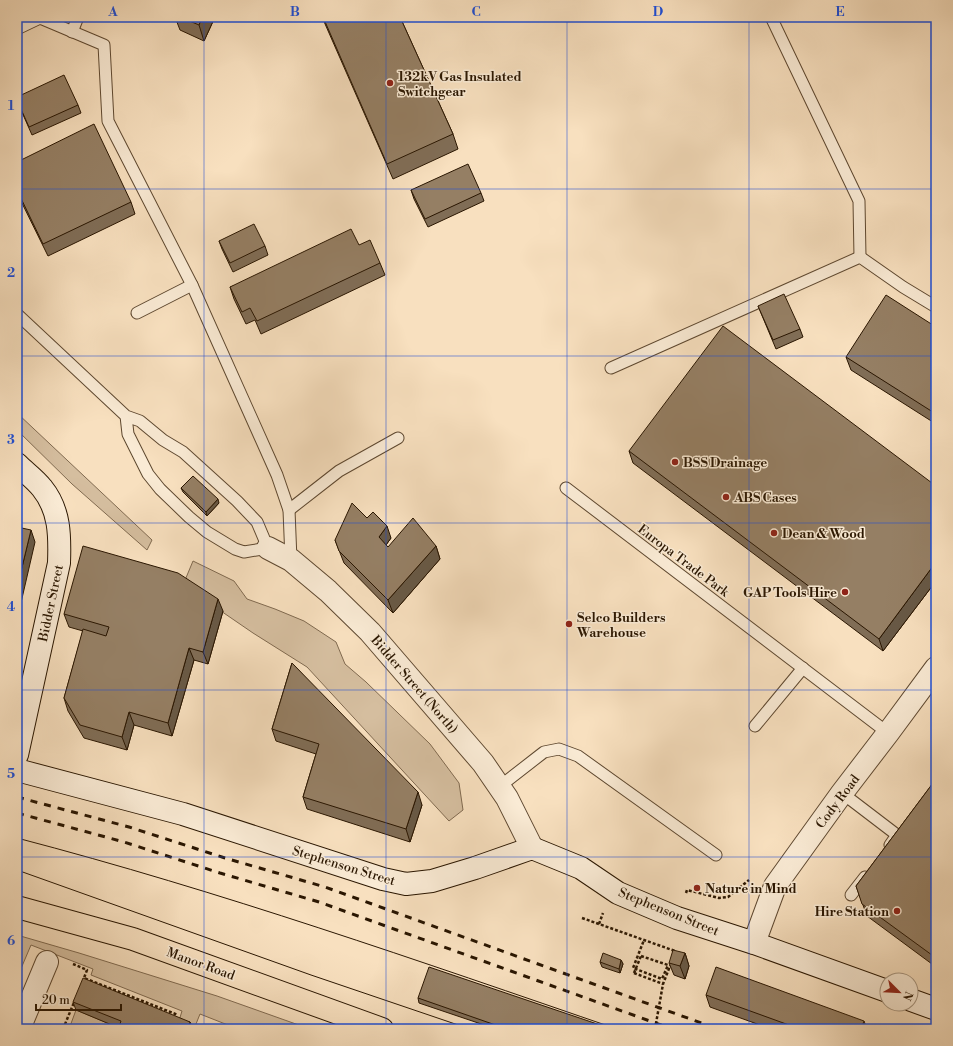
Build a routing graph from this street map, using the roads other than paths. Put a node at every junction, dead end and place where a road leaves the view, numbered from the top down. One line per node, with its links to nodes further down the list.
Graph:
1 (78, 17): 4 (lane)
2 (771, 17): 5 (lane)
3 (17, 29): 4 (lane)
4 (72, 32): 6 (lane)
5 (860, 257): 7 (lane); 10 (lane)
6 (192, 285): 9 (lane); 15 (lane)
7 (936, 307)
8 (17, 314): 11 (lane)
9 (137, 314)
10 (611, 368)
11 (126, 416): 16 (lane); 16 (lane)
12 (398, 438): 15 (lane)
13 (17, 464): 22 (main road, Bidder Street)
14 (566, 488): 18 (lane, Europa Trade Park)
15 (289, 510): 17 (lane)
16 (268, 548): 17 (main road, Bidder Street (North))
17 (291, 560): 24 (main road, Bidder Street (North))
18 (803, 668): 20 (lane); 21 (lane, Europa Trade Park)
19 (936, 668): 21 (main road, Cody Road)
20 (755, 726)
21 (888, 733): 25 (main road, Cody Road)
22 (17, 755)
23 (17, 770): 26 (main road, Stephenson Street)
24 (498, 787): 26 (main road, Bidder Street (North)); 28 (lane)
25 (842, 793): 27 (lane); 32 (main road, Cody Road)
26 (532, 848): 32 (main road, Stephenson Street)
27 (883, 853)
28 (716, 855)
29 (869, 871): 30 (lane)
30 (851, 895)
31 (17, 907): 38 (main road, Manor Road)
32 (754, 943): 34 (main road, Stephenson Street)
33 (47, 962): 37 (main road)
34 (879, 988)
35 (919, 1003): 36 (main road)
36 (936, 1009)
37 (19, 1029)
38 (382, 1029)

